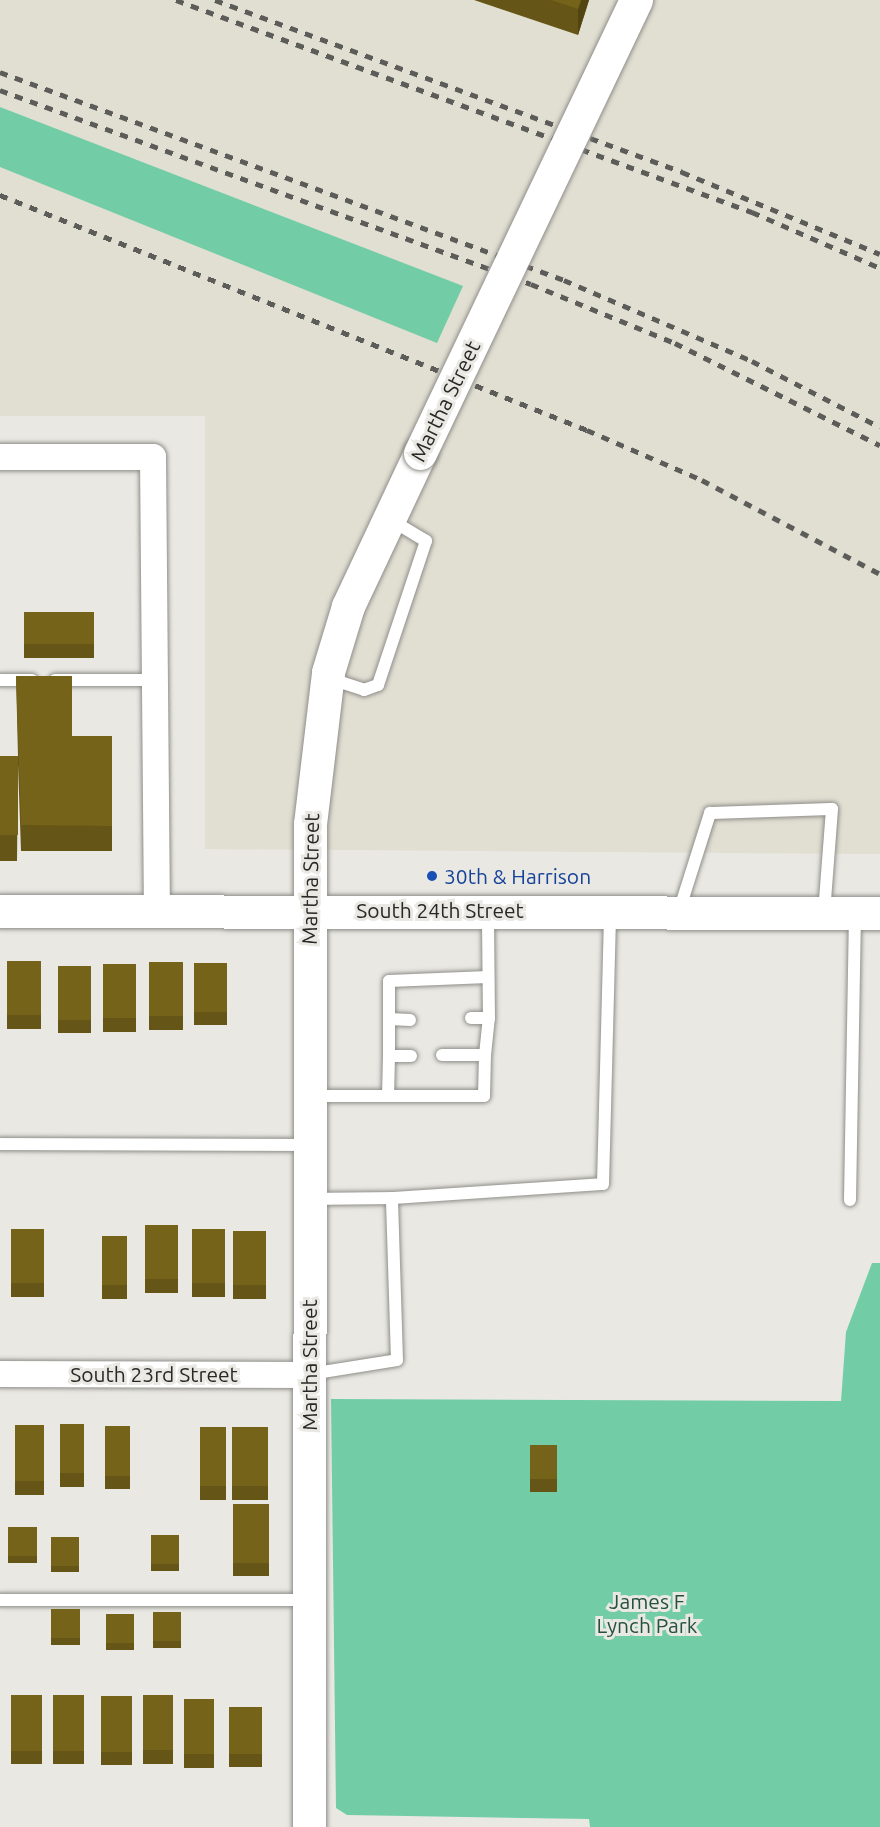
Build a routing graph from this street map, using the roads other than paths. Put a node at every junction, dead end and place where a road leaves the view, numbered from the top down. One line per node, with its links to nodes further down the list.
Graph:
1 (636, 0): 3 (main road, Martha Street, bridge)
2 (0, 457): 6 (street)
3 (389, 519): 4 (main road, Martha Street); 4 (lane)
4 (327, 678): 7 (main road, Martha Street)
5 (0, 680): 6 (lane)
6 (158, 680): 11 (street)
7 (308, 910): 8 (main road, South 24th Street); 11 (main road, South 24th Street); 23 (main road, Martha Street)
8 (488, 910): 10 (main road, South 24th Street); 14 (lane)
9 (0, 911): 11 (main road, South 24th Street)
10 (610, 911): 12 (main road, South 24th Street); 27 (lane)
11 (157, 912)
12 (679, 912): 13 (main road, South 24th Street); 13 (lane)
13 (853, 913): 29 (lane)
14 (488, 977): 16 (lane); 17 (lane)
15 (471, 1018): 16 (lane)
16 (489, 1018): 19 (lane)
17 (389, 1019): 18 (lane); 21 (lane)
18 (410, 1020)
19 (484, 1054): 20 (lane); 24 (lane)
20 (442, 1055)
21 (388, 1056): 22 (lane); 24 (lane)
22 (411, 1056)
23 (310, 1096): 24 (lane); 26 (main road, Martha Street)
24 (388, 1096)
25 (0, 1144): 26 (lane)
26 (309, 1145): 28 (main road, Martha Street)
27 (392, 1198): 28 (lane); 31 (lane)
28 (309, 1199): 31 (main road, Martha Street)
29 (850, 1200)
30 (0, 1374): 31 (street, South 23rd Street)
31 (309, 1375): 33 (main road, Martha Street)
32 (0, 1600): 33 (lane)
33 (309, 1600): 34 (main road, Martha Street)
34 (309, 1827)

